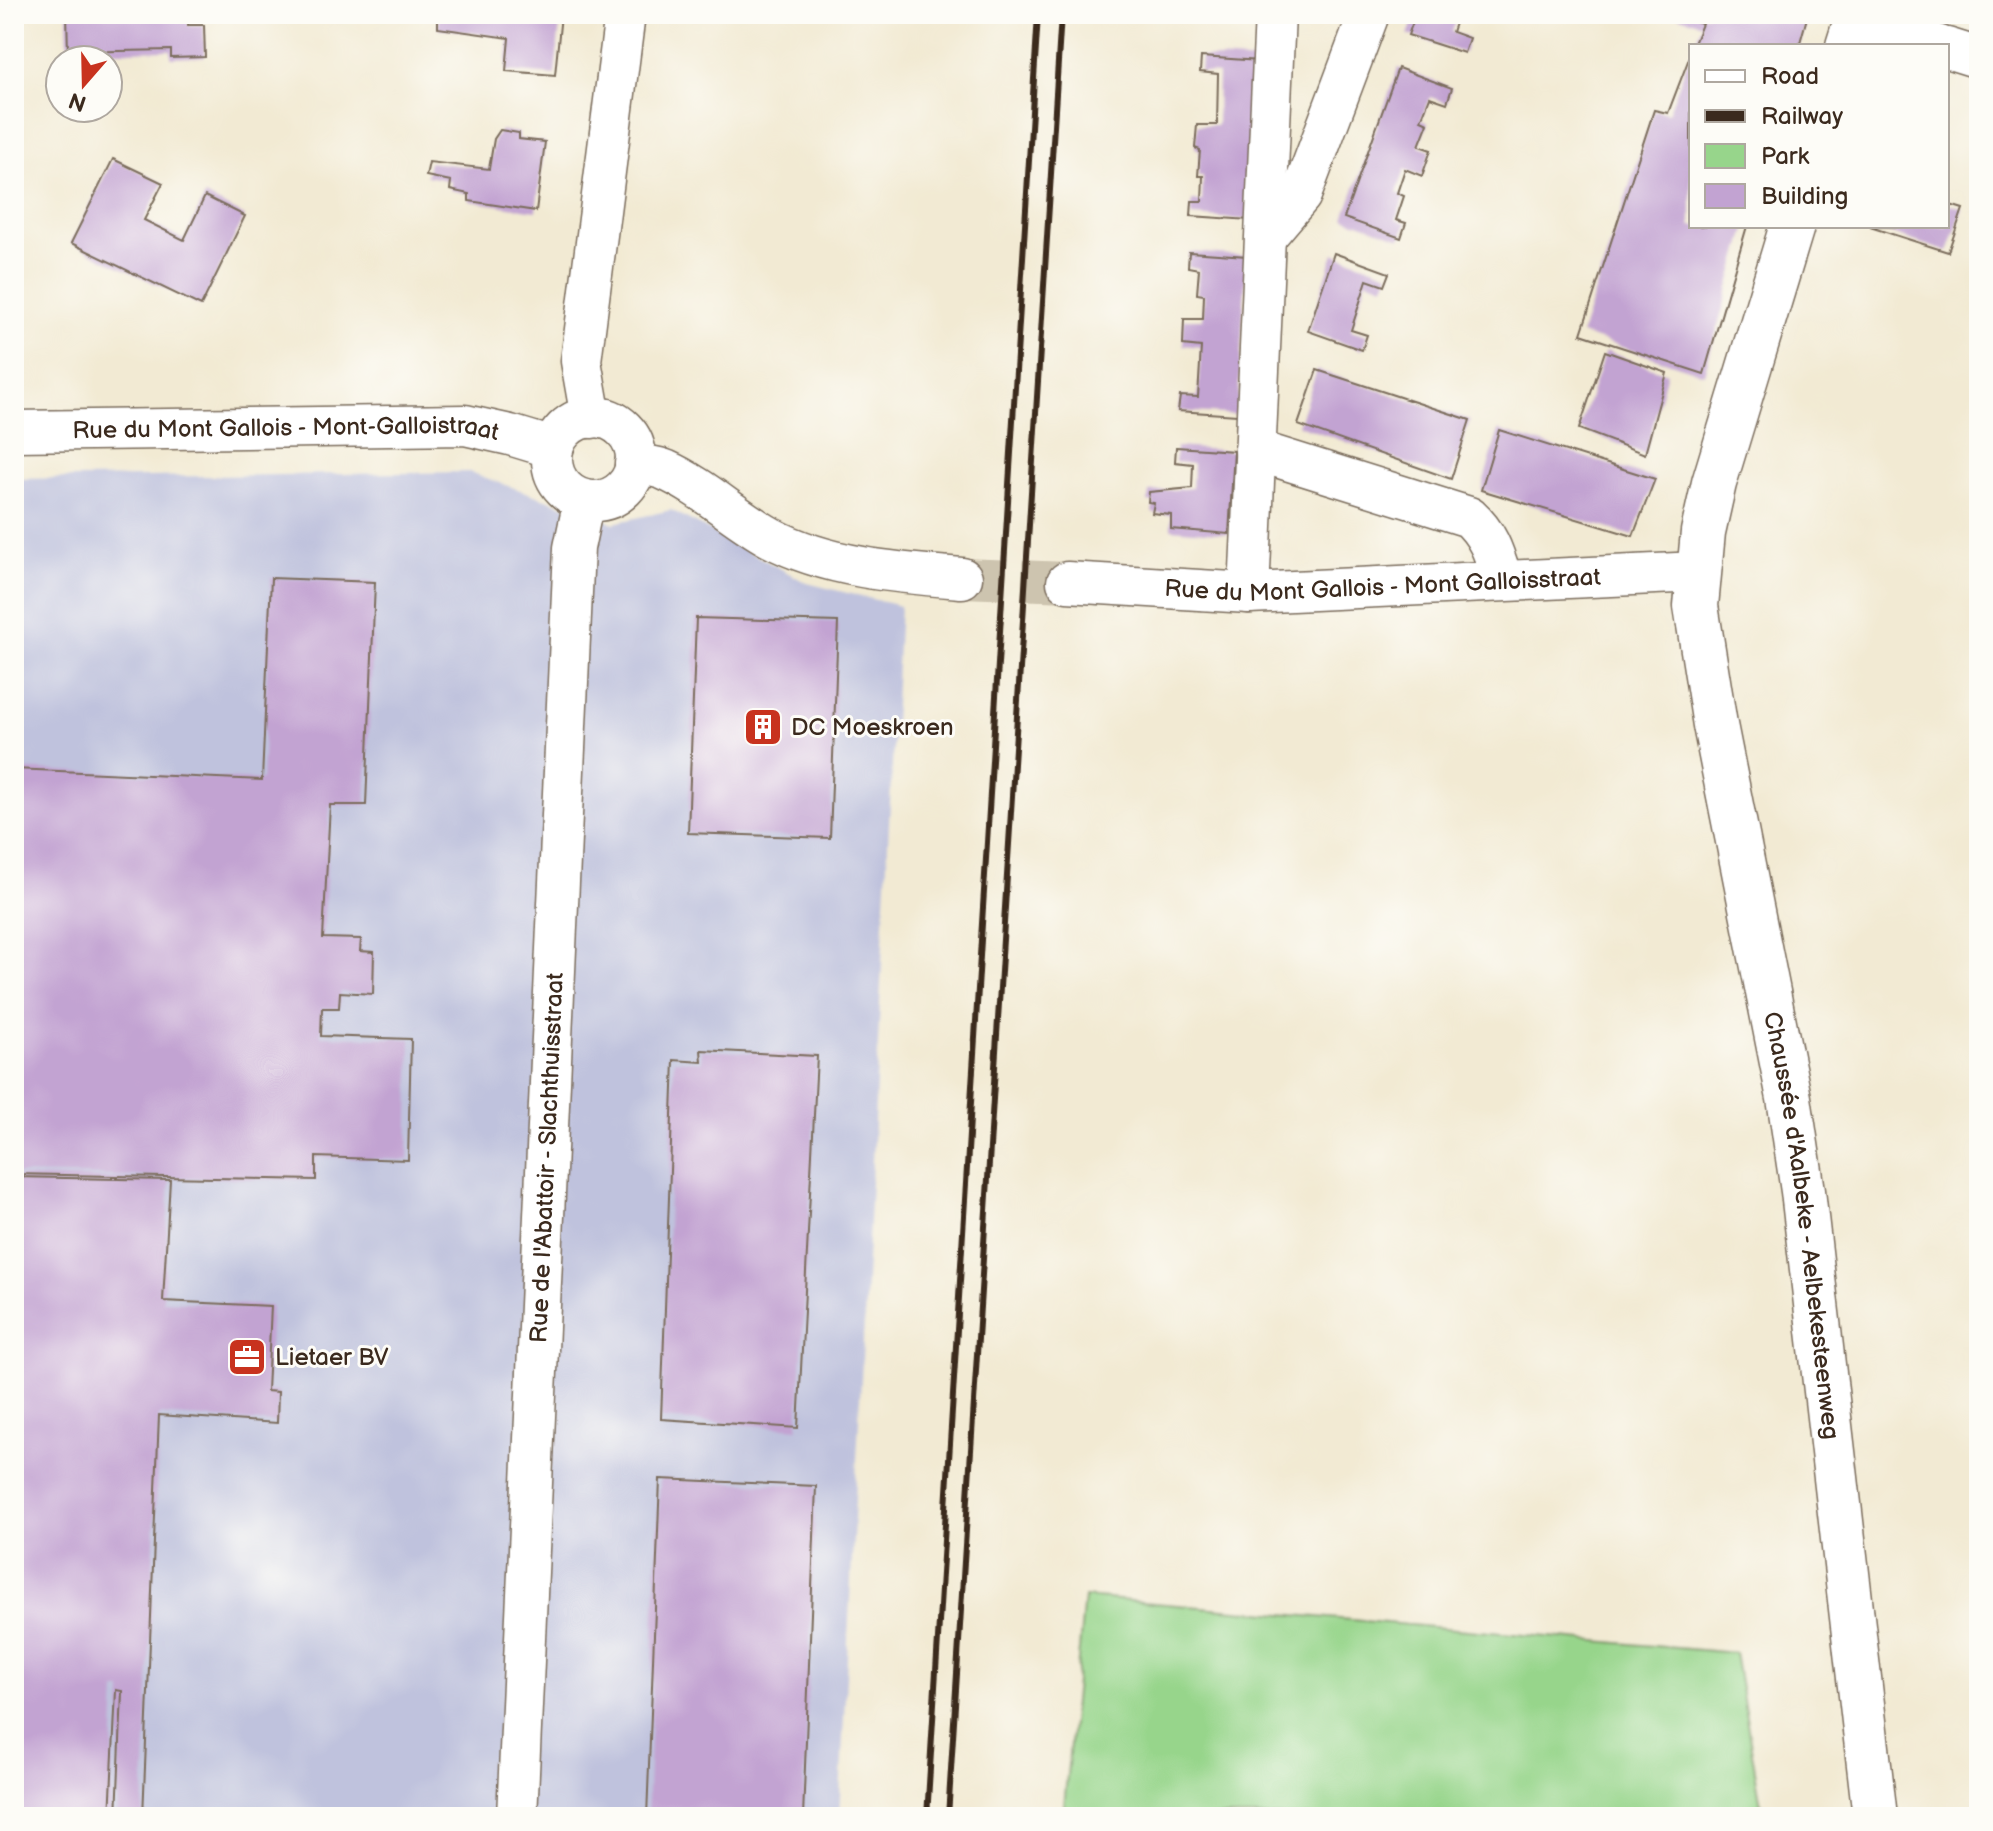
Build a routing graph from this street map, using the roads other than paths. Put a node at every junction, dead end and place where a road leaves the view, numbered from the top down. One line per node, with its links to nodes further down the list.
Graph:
1 (625, 14): 10 (street)
2 (1275, 14): 9 (street)
3 (1369, 14): 9 (street)
4 (1854, 27): 5 (street)
5 (1931, 44)
6 (1949, 49): 7 (street)
7 (1979, 58)
8 (1791, 228): 16 (main road, Chaussée d'Aalbeke - Aelbekesteenweg)
9 (1267, 235): 13 (street)
10 (591, 418): 12 (street); 14 (street)
11 (14, 431): 12 (street, Rue du Mont Gallois - Mont-Galloistraat)
12 (553, 448): 15 (street)
13 (1255, 450): 18 (street); 20 (street)
14 (635, 464): 15 (street); 17 (street)
15 (584, 500): 21 (street, Rue de l'Abattoir - Slachthuisstraat)
16 (1698, 572): 18 (street, Rue du Mont Gallois - Mont Galloisstraat); 22 (main road, Chaussée d'Aalbeke - Aelbekesteenweg)
17 (962, 578)
18 (1502, 579): 20 (street, Rue du Mont Gallois - Mont Galloisstraat)
19 (1067, 582): 20 (street, Rue du Mont Gallois - Mont Galloisstraat)
20 (1249, 593)
21 (517, 1817)
22 (1875, 1817)

